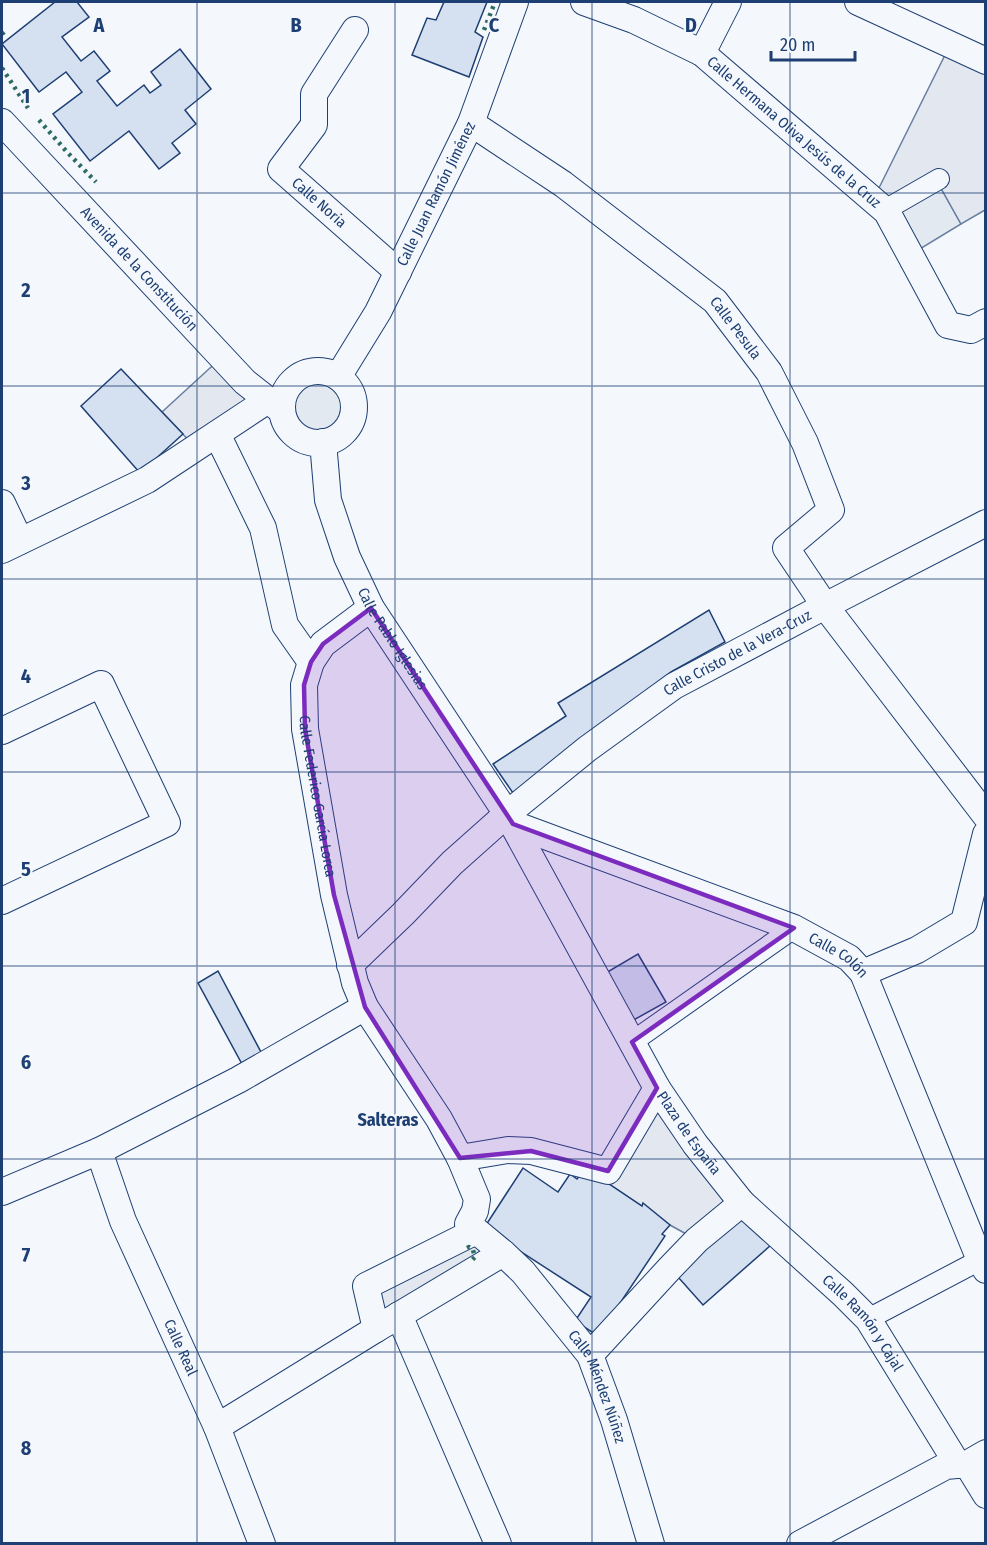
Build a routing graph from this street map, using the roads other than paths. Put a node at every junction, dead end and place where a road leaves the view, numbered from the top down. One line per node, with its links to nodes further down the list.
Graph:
1 (515, 2): 9 (street, Calle Juan Ramón Jiménez)
2 (584, 2): 6 (street, Calle Hermana Oliva Jesús de la Cruz)
3 (728, 2): 6 (street)
4 (858, 2): 7 (street)
5 (355, 30): 12 (street, Calle Noria)
6 (702, 53): 11 (street, Calle Hermana Oliva Jesús de la Cruz)
7 (986, 62)
8 (2, 122): 15 (street, Avenida de la Constitución)
9 (471, 123): 12 (street, Calle Juan Ramón Jiménez); 21 (street, Calle Pesula)
10 (939, 179): 11 (street)
11 (885, 210): 13 (street, Calle Hermana Oliva Jesús de la Cruz)
12 (398, 273): 14 (street, Calle Juan Ramón Jiménez)
13 (986, 322)
14 (338, 376): 15 (street); 17 (street)
15 (275, 405): 16 (street); 17 (street)
16 (217, 434): 20 (street); 23 (street)
17 (323, 442): 22 (street, Calle Pablo Iglesias)
18 (2, 503): 20 (street)
19 (986, 523): 21 (street, Calle Cristo de la Vera-Cruz)
20 (10, 546)
21 (825, 606): 25 (street); 26 (street, Calle Cristo de la Vera-Cruz)
22 (371, 608): 23 (street, Calle Federico García Lorca); 26 (street, Calle Pablo Iglesias)
23 (310, 662): 30 (street, Calle Federico García Lorca)
24 (2, 731): 28 (street)
25 (986, 816)
26 (510, 819): 29 (street, Calle Colón); 30 (street, Calle Cristo de la Vera-Cruz); 33 (street, Calle Pablo Iglesias)
27 (986, 834): 31 (street)
28 (2, 901)
29 (794, 928): 31 (street, Calle Colón); 33 (street)
30 (350, 964): 32 (street, Calle Federico García Lorca)
31 (863, 973): 41 (street, Calle Colón)
32 (364, 1007): 35 (street); 36 (street, Calle Federico García Lorca)
33 (632, 1042): 34 (street, Calle Pablo Iglesias)
34 (657, 1088): 36 (street, Plaza de España); 38 (street, Plaza de España)
35 (99, 1151): 37 (street); 46 (street, Calle Real)
36 (460, 1158): 39 (street, Calle Federico García Lorca)
37 (2, 1191)
38 (742, 1203): 43 (street, Calle Ramón y Cajal); 45 (street)
39 (476, 1232): 40 (street, Calle Méndez Núñez); 44 (street)
40 (503, 1253): 42 (street); 45 (street, Calle Méndez Núñez)
41 (983, 1265): 43 (street)
42 (399, 1315): 44 (street); 50 (street)
43 (868, 1319): 47 (street, Calle Ramón y Cajal)
44 (376, 1329): 46 (street)
45 (590, 1354): 51 (street, Calle Méndez Núñez)
46 (217, 1427): 49 (street, Calle Real)
47 (970, 1461): 48 (street, Calle Ramón y Cajal); 52 (street)
48 (986, 1495)
49 (262, 1544)
50 (498, 1544)
51 (651, 1544)
52 (800, 1544)

